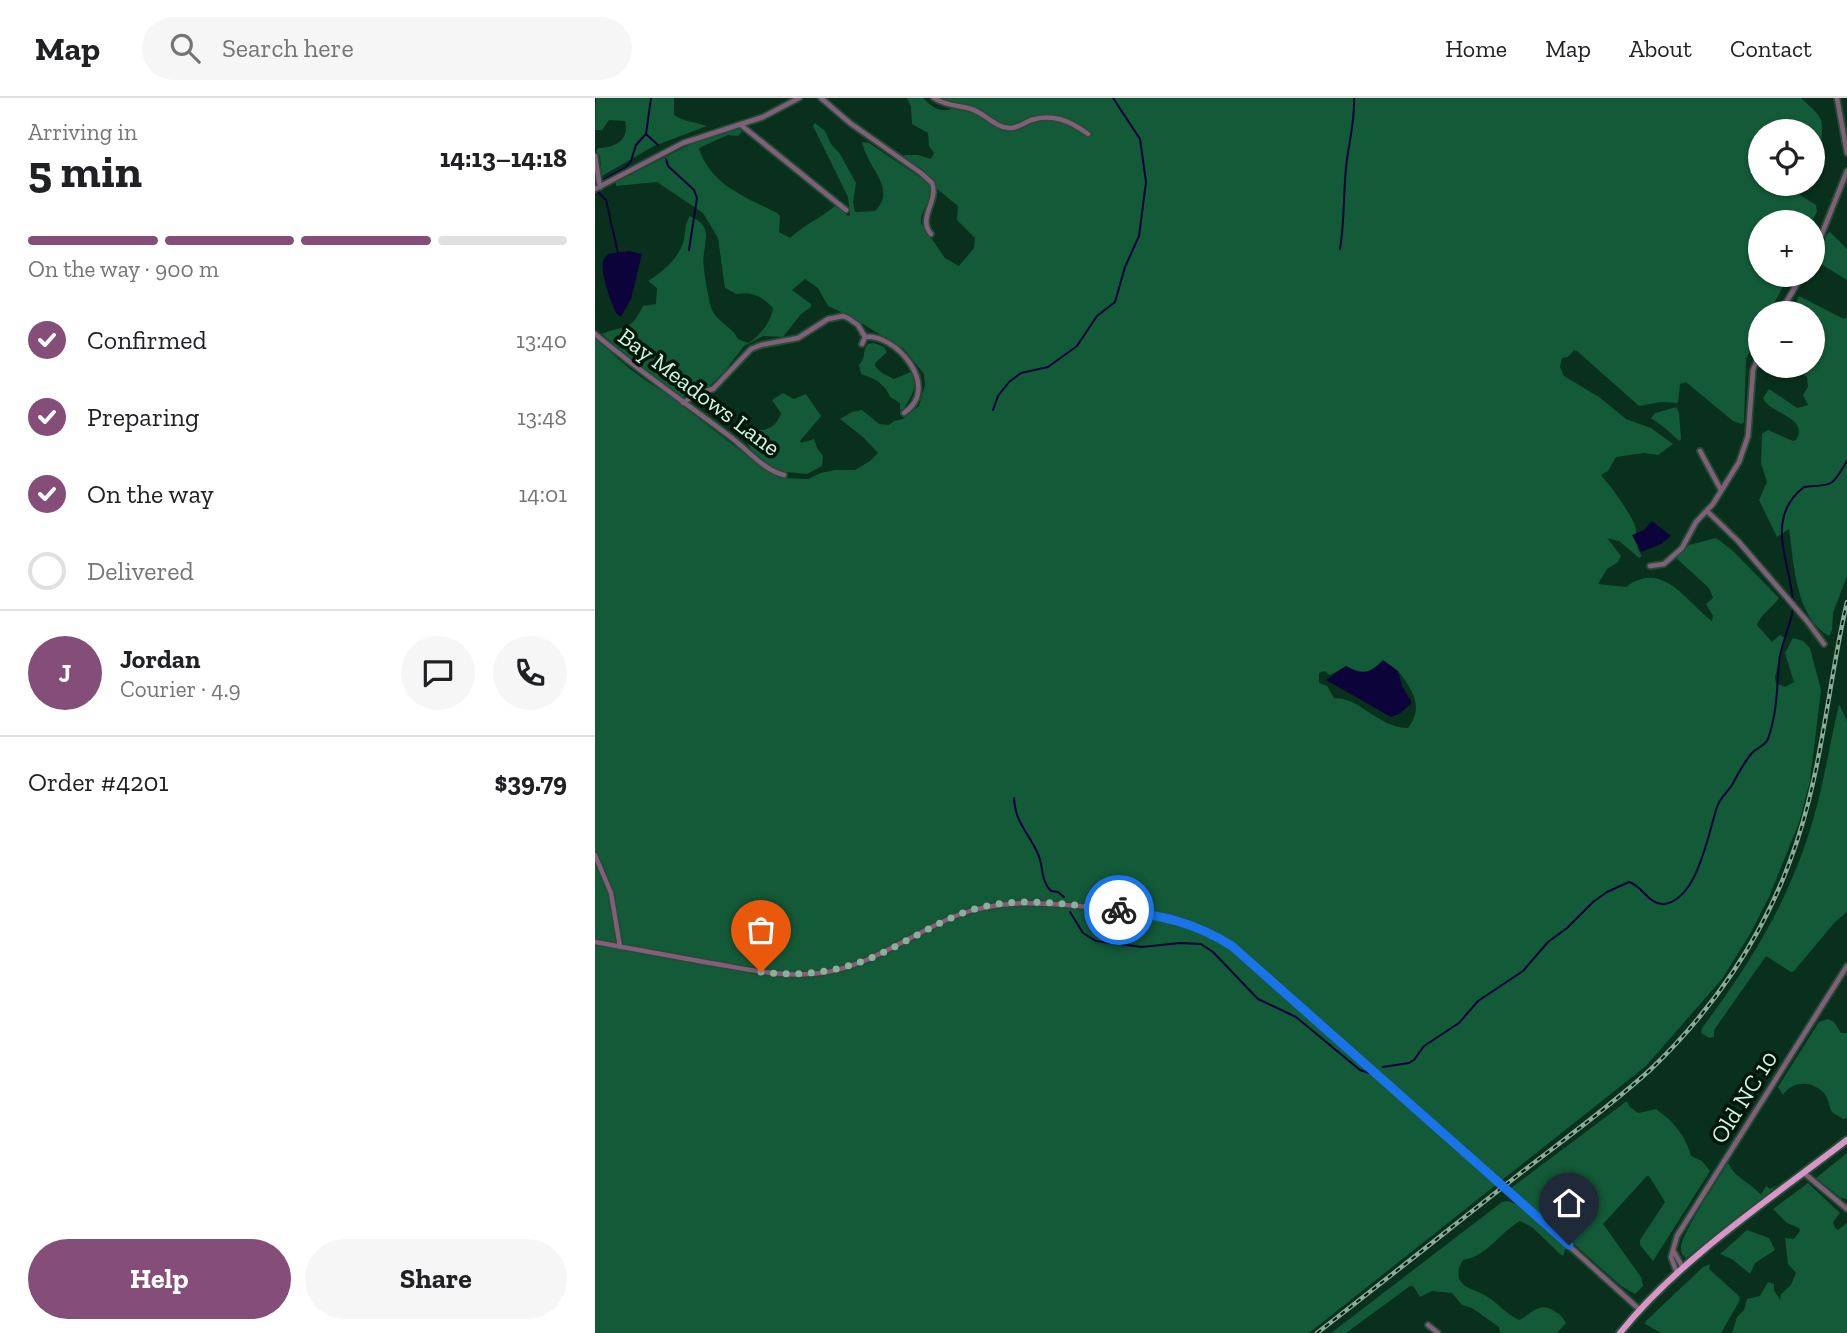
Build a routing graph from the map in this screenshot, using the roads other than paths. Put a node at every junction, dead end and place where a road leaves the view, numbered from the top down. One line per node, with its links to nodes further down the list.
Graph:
1 (799, 98): 5 (street)
2 (821, 98): 13 (street)
3 (934, 98): 6 (street)
4 (1837, 98): 7 (street)
5 (740, 125): 10 (street); 11 (street)
6 (1088, 134)
7 (1847, 153)
8 (595, 156): 10 (street)
9 (1847, 171): 12 (street)
10 (597, 188)
11 (846, 210)
12 (1825, 226)
13 (931, 234)
14 (595, 334): 18 (street, Bay Meadows Lane)
15 (865, 337): 16 (street); 18 (street); 19 (street)
16 (862, 344)
17 (1752, 378): 22 (street)
18 (682, 403): 21 (street, Bay Meadows Lane)
19 (904, 413)
20 (1700, 451): 22 (street)
21 (784, 475)
22 (1721, 490): 23 (street)
23 (1707, 511): 24 (street); 25 (street)
24 (1650, 566)
25 (1824, 644)
26 (595, 855): 28 (street)
27 (595, 942): 28 (street)
28 (620, 947): 34 (street, bridge)
29 (1847, 966): 33 (street, Old NC 10)
30 (1847, 1140): 31 (main road)
31 (1804, 1173): 32 (street); 33 (main road)
32 (1847, 1209)
33 (1680, 1271): 34 (main road)
34 (1640, 1310): 37 (main road)
35 (1428, 1325): 36 (street)
36 (1438, 1333)
37 (1620, 1333)

